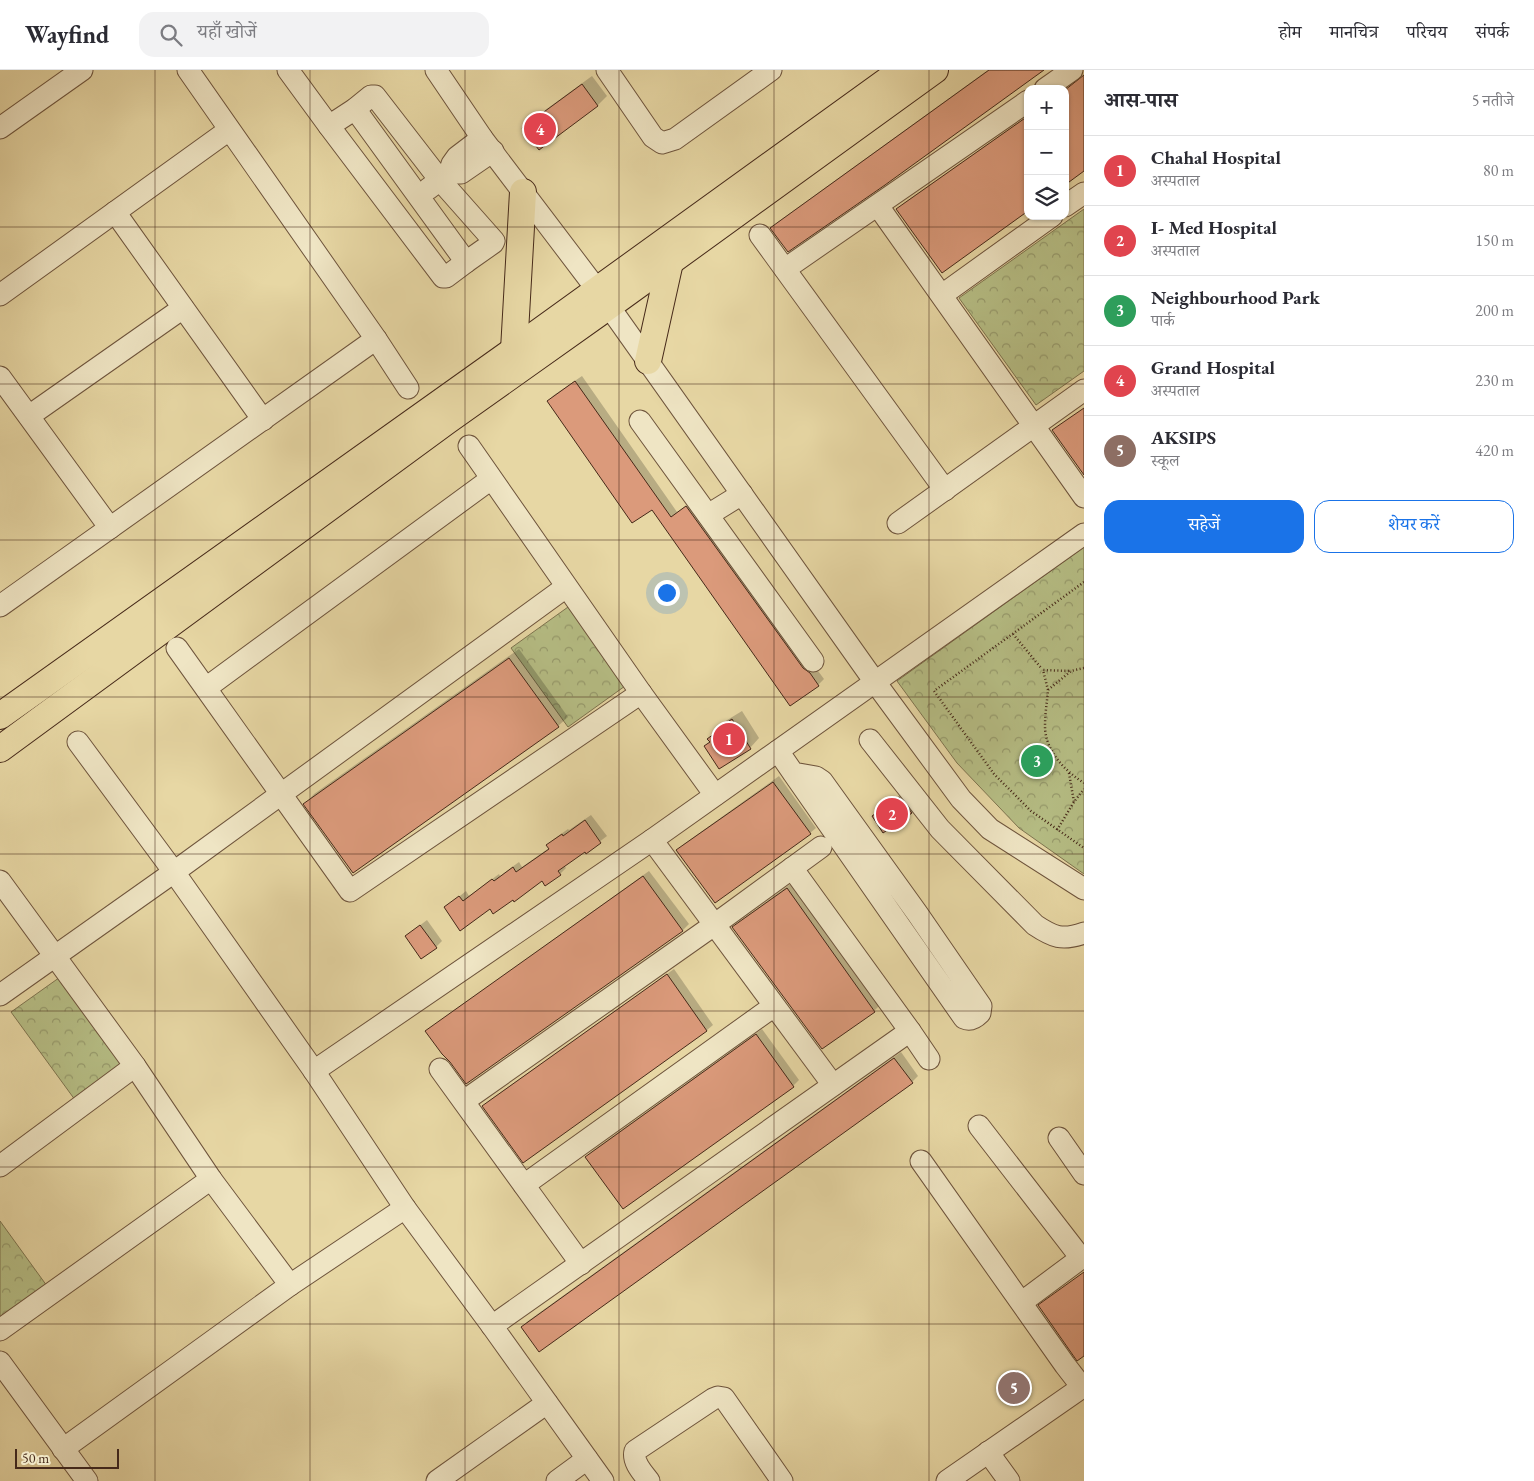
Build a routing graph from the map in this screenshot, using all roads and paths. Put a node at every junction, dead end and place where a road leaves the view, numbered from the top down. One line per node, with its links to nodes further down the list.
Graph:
1 (82, 70): 14 (street)
2 (188, 70): 16 (street)
3 (288, 70): 15 (street)
4 (436, 70): 17 (street)
5 (607, 70): 10 (street)
6 (771, 70): 10 (street)
7 (902, 70): 33 (main road)
8 (935, 70): 29 (main road)
9 (1072, 70): 11 (street)
10 (748, 76)
11 (1051, 85)
12 (1024, 104): 23 (street)
13 (355, 109): 15 (street); 18 (street); 21 (street)
14 (2, 121)
15 (328, 126): 24 (street)
16 (228, 130): 25 (street); 35 (street)
17 (488, 145): 18 (street); 19 (street)
18 (445, 177): 21 (street); 28 (street)
19 (523, 192): 33 (street); 36 (main road)
20 (1084, 193): 22 (street)
21 (418, 196): 24 (street); 28 (street)
22 (1069, 203)
23 (878, 206): 30 (street); 31 (street)
24 (392, 209): 28 (street)
25 (114, 212): 32 (street); 34 (street)
26 (1046, 220): 31 (street)
27 (760, 235): 30 (street)
28 (466, 262)
29 (670, 262): 33 (main road); 37 (main road)
30 (785, 269): 47 (street)
31 (942, 295): 44 (street)
32 (0, 296)
33 (603, 298): 36 (main road); 37 (street); 70 (main road)
34 (183, 308): 41 (street); 42 (street)
35 (376, 340): 39 (street); 42 (street)
36 (514, 350): 67 (main road)
37 (648, 361): 48 (street)
38 (0, 377): 41 (street)
39 (408, 388)
40 (1084, 390): 44 (street)
41 (29, 416): 52 (street)
42 (263, 420): 52 (street)
43 (640, 421): 50 (street)
44 (1034, 426): 47 (street); 49 (street)
45 (469, 446): 46 (street)
46 (491, 478): 55 (street); 64 (street)
47 (945, 490): 51 (street)
48 (742, 494): 50 (street); 63 (street)
49 (1084, 497)
50 (708, 515): 59 (street)
51 (898, 523)
52 (110, 528): 56 (street)
53 (1084, 534): 63 (street)
54 (1084, 582): 57 (path)
55 (566, 587): 66 (street); 76 (street)
56 (0, 606)
57 (1013, 634): 61 (path); 81 (path)
58 (177, 648): 64 (street)
59 (813, 660)
60 (1084, 668): 62 (path)
61 (1043, 670): 62 (path); 65 (path)
62 (1071, 671): 65 (path)
63 (875, 682): 71 (street); 79 (street)
64 (206, 688): 76 (street)
65 (1048, 690): 73 (path)
66 (641, 693): 76 (street); 77 (street)
67 (0, 716)
68 (870, 740): 80 (street)
69 (78, 742): 86 (street)
70 (0, 748)
71 (778, 751): 72 (street); 77 (street)
72 (793, 772): 72 (street)
73 (1068, 773): 74 (path); 78 (path)
74 (1084, 783)
75 (1084, 788): 78 (path)
76 (281, 794): 86 (street)
77 (715, 795): 82 (street)
78 (1074, 802): 81 (path)
79 (971, 811): 80 (street); 88 (street)
80 (940, 829): 90 (street)
81 (1057, 830): 84 (path)
82 (652, 840): 89 (street); 98 (street)
83 (821, 847): 85 (street)
84 (1084, 848)
85 (792, 868): 89 (street); 94 (street)
86 (174, 872): 91 (street); 98 (street)
87 (0, 881): 91 (street)
88 (1084, 889)
89 (714, 924): 93 (street); 100 (street)
90 (1084, 934)
91 (56, 957): 92 (street); 96 (street)
92 (0, 995)
93 (774, 1006): 99 (street); 107 (street)
94 (910, 1031): 95 (street); 99 (street)
95 (929, 1059)
96 (135, 1066): 104 (street); 106 (street)
97 (440, 1069): 100 (street)
98 (314, 1071): 108 (street)
99 (833, 1085): 110 (street)
100 (464, 1101): 107 (street)
101 (979, 1126): 109 (street)
102 (1059, 1138): 105 (street)
103 (921, 1161): 112 (street)
104 (0, 1166)
105 (1084, 1174)
106 (211, 1179): 111 (street); 114 (street)
107 (524, 1186): 110 (street)
108 (405, 1208): 111 (street); 113 (street)
109 (1083, 1257): 112 (street)
110 (581, 1264): 113 (street)
111 (290, 1285): 118 (street)
112 (1022, 1302): 116 (street)
113 (492, 1326): 117 (street)
114 (0, 1330)
115 (0, 1362): 118 (street)
116 (1083, 1386): 119 (street)
117 (546, 1403): 120 (street); 122 (street)
118 (63, 1449): 121 (street)
119 (988, 1452): 127 (street); 128 (street)
120 (587, 1459): 123 (street); 124 (street)
121 (87, 1481)
122 (437, 1481)
123 (557, 1481)
124 (603, 1481)
125 (649, 1481): 126 (street)
126 (782, 1481)
127 (947, 1481)
128 (1009, 1481)

